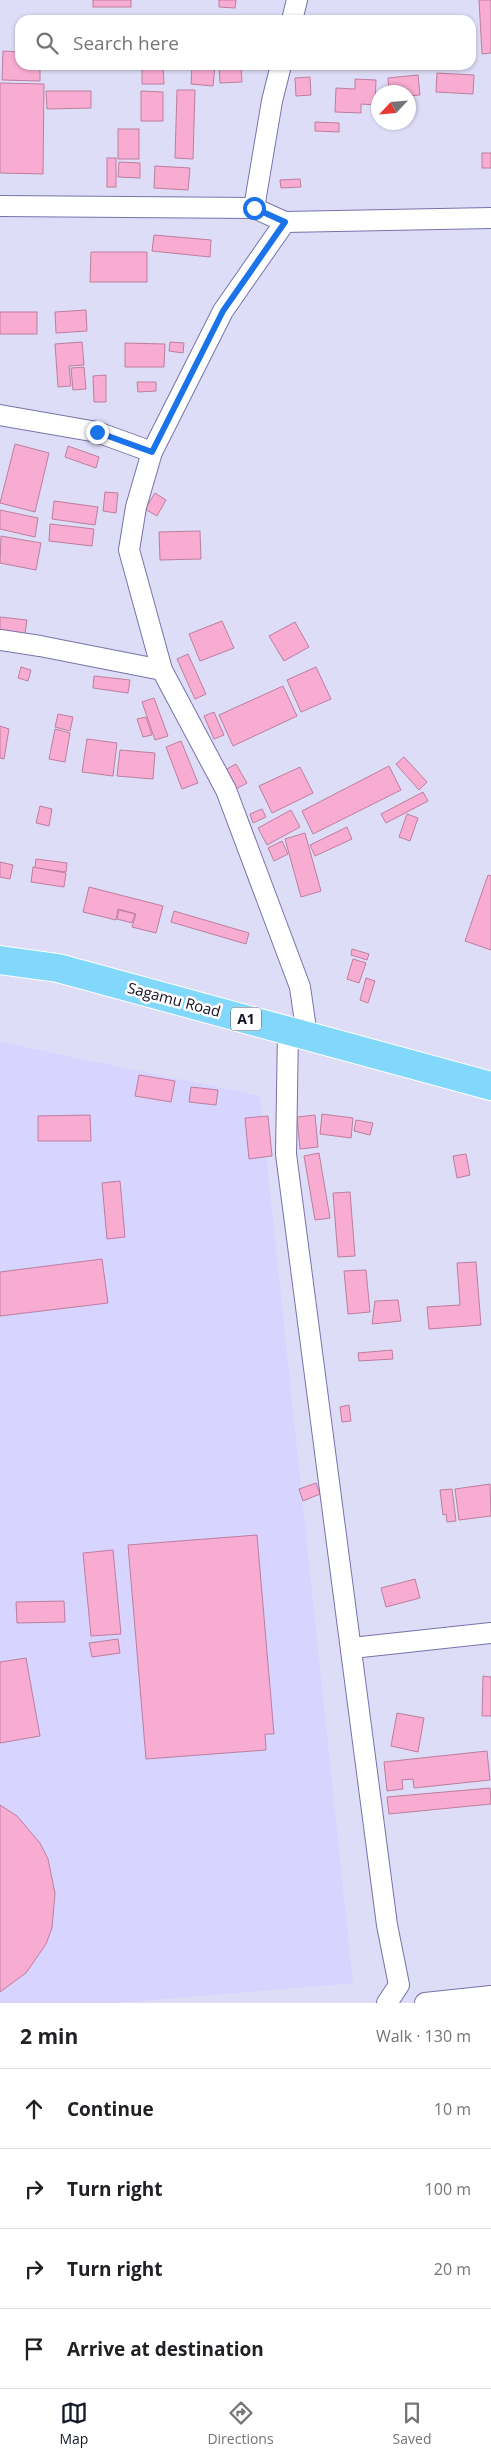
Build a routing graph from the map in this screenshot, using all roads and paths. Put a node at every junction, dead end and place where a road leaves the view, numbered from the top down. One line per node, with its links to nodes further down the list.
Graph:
1 (297, 0): 2 (street)
2 (293, 15)
3 (280, 70): 5 (street)
4 (0, 206): 5 (street)
5 (254, 208): 7 (street)
6 (491, 218): 7 (street)
7 (285, 222): 9 (street)
8 (0, 415): 9 (street)
9 (152, 452): 11 (street)
10 (0, 640): 11 (street)
11 (162, 670): 13 (street)
12 (0, 960): 13 (highway, Sagamu Road / A1)
13 (298, 1034): 14 (highway, Sagamu Road / A1); 16 (street)
14 (491, 1086)
15 (491, 1633): 16 (street)
16 (352, 1648): 18 (street)
17 (491, 1996): 19 (street)
18 (388, 2003)
19 (425, 2003)

